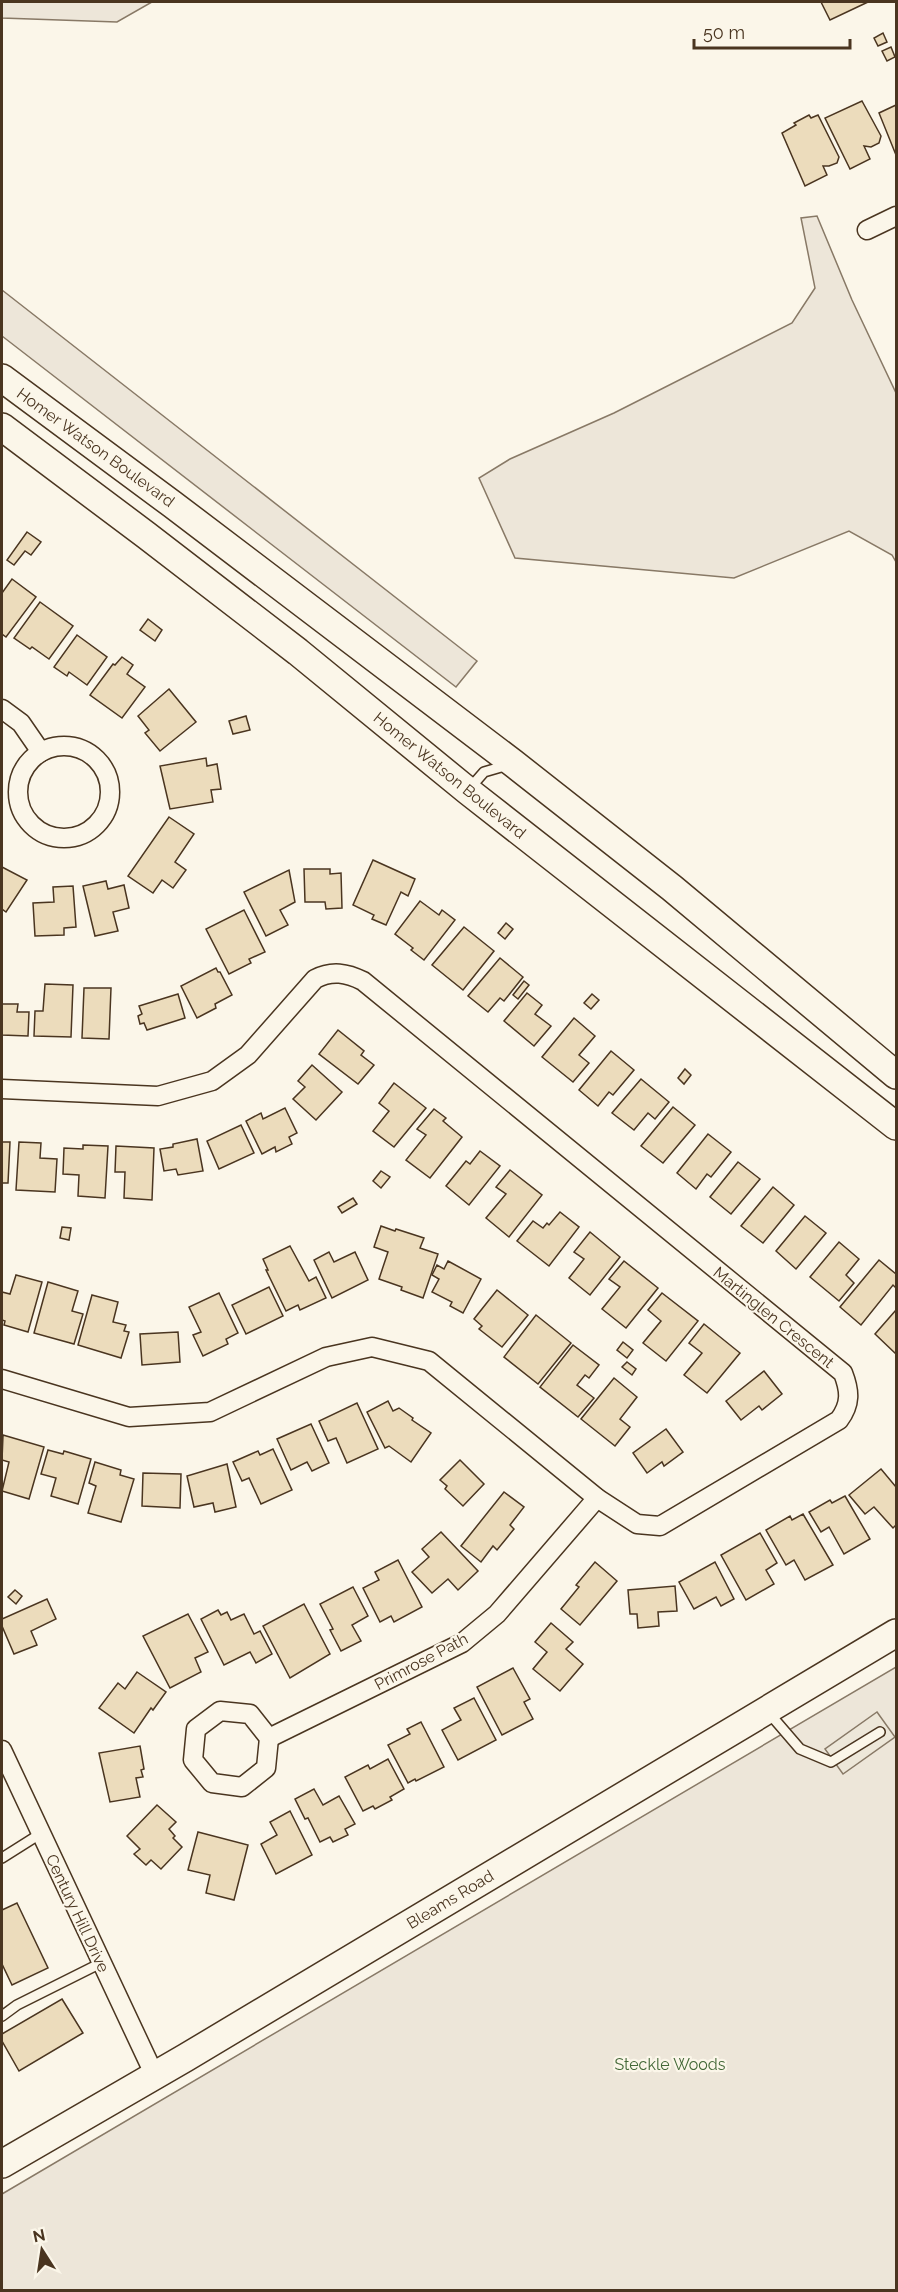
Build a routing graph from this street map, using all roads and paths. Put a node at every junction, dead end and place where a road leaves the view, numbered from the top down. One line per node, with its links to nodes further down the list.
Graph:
1 (897, 216): 2 (street)
2 (867, 230)
3 (2, 378): 7 (main road, Homer Watson Boulevard)
4 (2, 427): 8 (main road, Homer Watson Boulevard)
5 (2, 709): 6 (street)
6 (41, 752): 6 (street)
7 (513, 763): 8 (lane); 9 (main road, Homer Watson Boulevard)
8 (468, 790): 11 (main road, Homer Watson Boulevard)
9 (897, 1076)
10 (2, 1089): 13 (street, Martinglen Crescent)
11 (897, 1126)
12 (2, 1379): 13 (street, Martinglen Crescent)
13 (597, 1498): 17 (street, Primrose Path)
14 (897, 1632): 15 (main road, Bleams Road)
15 (766, 1709): 16 (lane); 23 (main road, Bleams Road)
16 (880, 1732)
17 (269, 1738): 17 (street)
18 (2, 1750): 19 (street, Century Hill Drive)
19 (40, 1834): 20 (lane); 21 (street, Century Hill Drive)
20 (2, 1858)
21 (101, 1963): 22 (lane); 23 (street, Century Hill Drive)
22 (2, 2016)
23 (154, 2076): 24 (main road, Bleams Road)
24 (2, 2164)

